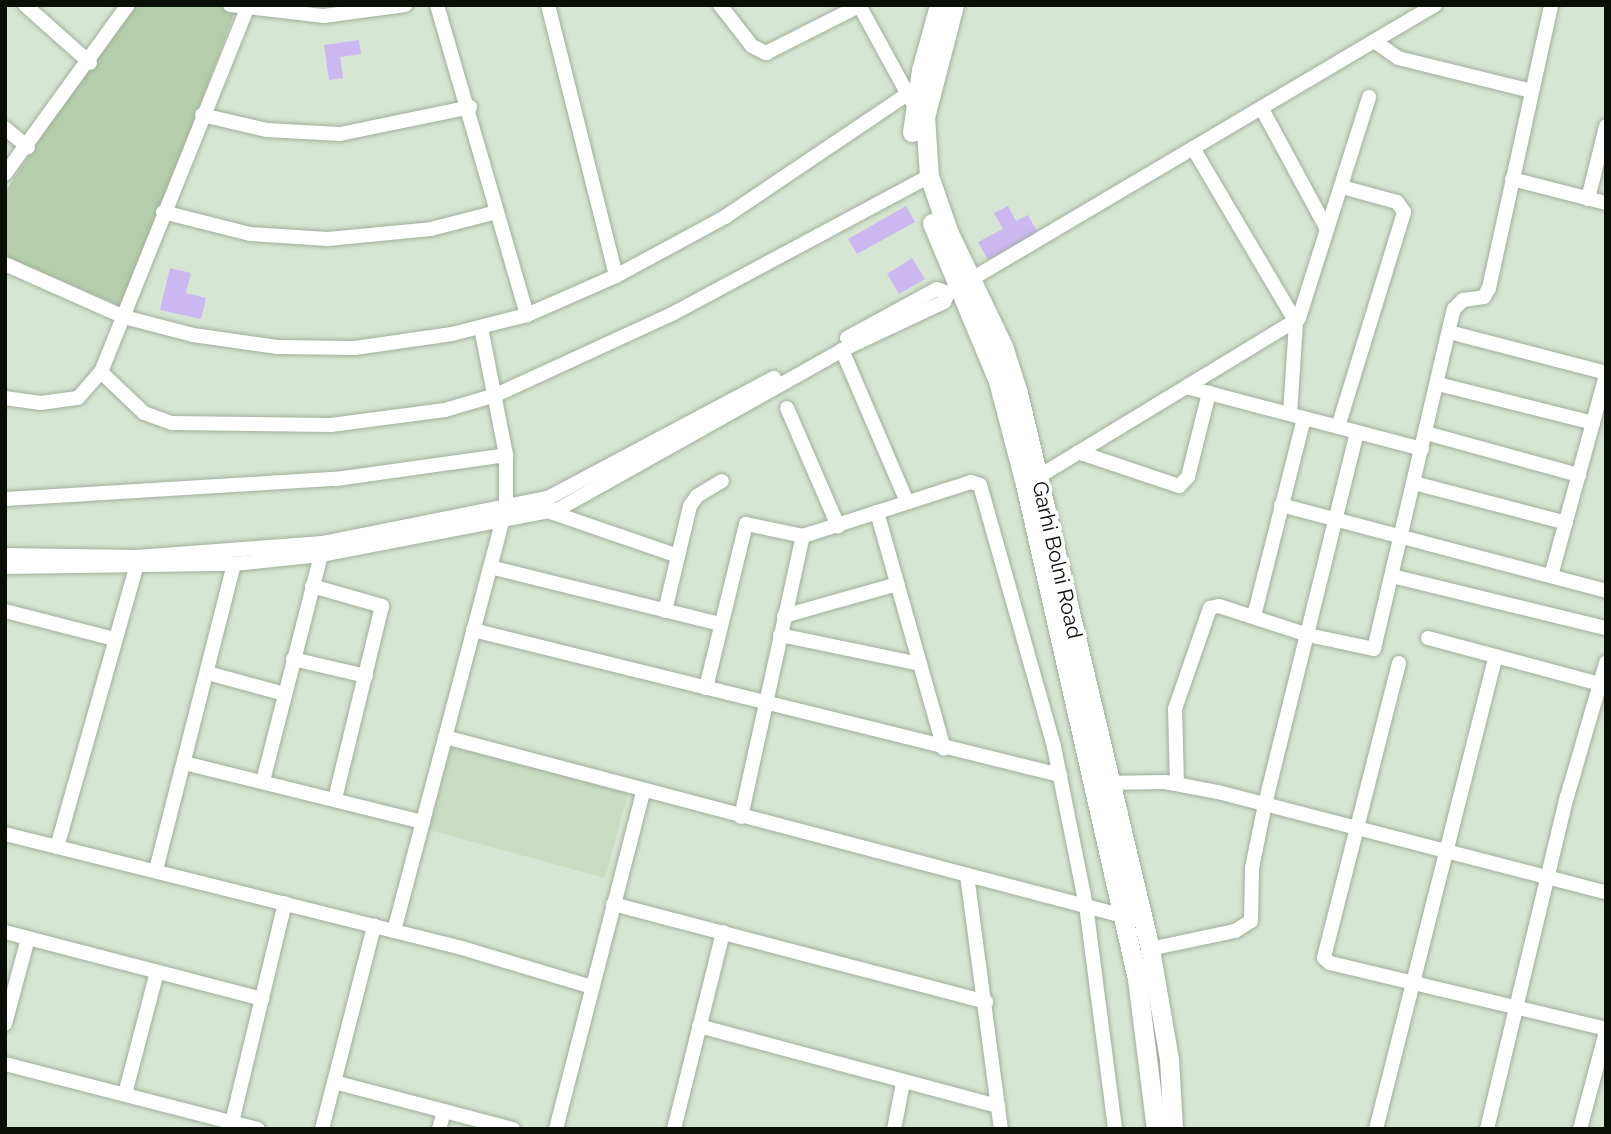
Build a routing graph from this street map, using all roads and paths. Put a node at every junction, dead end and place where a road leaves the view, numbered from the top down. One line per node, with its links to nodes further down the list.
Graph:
1 (25, 5): 15 (street)
2 (128, 5): 15 (street)
3 (230, 5): 13 (street)
4 (405, 5): 13 (street)
5 (437, 5): 19 (street)
6 (548, 5): 36 (street)
7 (720, 5): 8 (street)
8 (859, 5): 18 (street)
9 (939, 5): 18 (main road, Garhi Bolni Road)
10 (954, 5): 18 (main road, Garhi Bolni Road)
11 (1434, 5): 14 (street)
12 (1551, 5): 16 (street)
13 (247, 9): 21 (street)
14 (1374, 41): 16 (street); 20 (street)
15 (90, 64): 24 (street)
16 (1531, 91): 28 (street)
17 (1368, 97): 29 (street)
18 (915, 105): 27 (main road, Garhi Bolni Road); 36 (street)
19 (470, 107): 21 (street); 33 (street)
20 (1262, 109): 25 (street); 34 (street)
21 (202, 115): 32 (street)
22 (5, 128): 24 (street)
23 (1605, 133): 30 (street)
24 (28, 147): 26 (street)
25 (1193, 148): 37 (street); 40 (street)
26 (5, 174)
27 (923, 179): 37 (main road, Garhi Bolni Road); 49 (street)
28 (1512, 179): 30 (street); 42 (street)
29 (1342, 187): 34 (street); 54 (street)
30 (1588, 199): 31 (street)
31 (1606, 203)
32 (163, 212): 33 (street); 39 (street)
33 (497, 212): 38 (street)
34 (1327, 229): 40 (street)
35 (5, 264): 39 (street)
36 (616, 276): 38 (street)
37 (959, 289): 43 (street); 61 (main road, Garhi Bolni Road); 69 (street)
38 (527, 315): 41 (street)
39 (124, 317): 41 (street); 44 (street)
40 (1296, 322): 47 (street); 52 (street)
41 (481, 327): 49 (street)
42 (1449, 332): 45 (street); 46 (street)
43 (842, 351): 65 (street); 67 (street)
44 (101, 372): 49 (street); 50 (street)
45 (1606, 374): 53 (street)
46 (1438, 384): 53 (street); 56 (street)
47 (1186, 387): 48 (street); 58 (street)
48 (1209, 393): 52 (street); 58 (street)
49 (496, 395): 59 (street)
50 (5, 398)
51 (787, 408): 72 (street)
52 (1297, 416): 54 (street); 66 (street)
53 (1593, 423): 60 (street)
54 (1338, 427): 55 (street)
55 (1357, 432): 57 (street); 70 (street)
56 (1426, 433): 57 (street); 60 (street)
57 (1422, 449): 63 (street)
58 (1078, 452): 61 (street)
59 (506, 455): 64 (street); 69 (street)
60 (1579, 474): 71 (street)
61 (1032, 480): 114 (main road, Garhi Bolni Road)
62 (722, 481): 77 (street)
63 (1414, 483): 71 (street); 73 (street)
64 (5, 499)
65 (907, 502): 68 (street); 112 (street)
66 (1281, 505): 70 (street); 90 (street)
67 (550, 512): 69 (street); 77 (street)
68 (877, 512): 72 (street); 84 (street)
69 (504, 514): 75 (street); 76 (street); 81 (street)
70 (1336, 519): 73 (street); 95 (street)
71 (1566, 523): 83 (street)
72 (838, 526): 74 (street)
73 (1401, 534): 82 (street); 83 (street)
74 (803, 536): 89 (street); 91 (street)
75 (5, 555)
76 (321, 555): 78 (street); 85 (street)
77 (678, 556): 88 (street)
78 (234, 564): 80 (street); 103 (street)
79 (5, 567): 80 (street)
80 (136, 567): 97 (street)
81 (490, 567): 88 (street); 93 (street)
82 (1392, 576): 92 (street); 95 (street)
83 (1551, 576): 86 (street)
84 (898, 584): 89 (street); 102 (street)
85 (312, 586): 99 (street); 104 (street)
86 (1606, 591)
87 (5, 611): 97 (street)
88 (665, 611): 91 (street)
89 (784, 616): 94 (street)
90 (1254, 617): 95 (street); 115 (street)
91 (720, 624): 106 (street)
92 (1606, 628)
93 (473, 630): 106 (street); 109 (street)
94 (780, 635): 102 (street); 108 (street)
95 (1308, 635): 118 (street)
96 (1428, 638): 98 (street)
97 (114, 639): 123 (street)
98 (1496, 656): 105 (street); 124 (street)
99 (293, 659): 104 (street); 107 (street)
100 (1399, 663): 121 (street)
101 (1606, 663): 105 (street)
102 (920, 664): 110 (street)
103 (208, 673): 107 (street); 111 (street)
104 (366, 676): 117 (street)
105 (1600, 684): 127 (street)
106 (706, 688): 108 (street)
107 (285, 694): 113 (street)
108 (763, 702): 110 (street); 119 (street)
109 (445, 737): 116 (street); 120 (street)
110 (944, 749): 112 (street)
111 (184, 763): 113 (street); 125 (street)
112 (1060, 775): 131 (street)
113 (263, 780): 117 (street)
114 (1102, 783): 115 (street); 132 (main road, Garhi Bolni Road); 133 (main road, Garhi Bolni Road)
115 (1177, 784): 118 (street)
116 (643, 792): 119 (street); 130 (street)
117 (335, 799): 120 (street)
118 (1265, 804): 121 (street); 139 (street)
119 (741, 817): 126 (street)
120 (423, 822): 135 (street)
121 (1357, 827): 124 (street); 141 (street)
122 (5, 834): 123 (street)
123 (57, 847): 125 (street)
124 (1446, 853): 127 (street); 141 (street)
125 (156, 870): 129 (street)
126 (967, 875): 131 (street); 144 (street)
127 (1547, 878): 128 (street); 145 (street)
128 (1606, 892)
129 (285, 903): 134 (street); 143 (street)
130 (613, 904): 137 (street); 142 (street)
131 (1086, 905): 132 (street); 164 (street)
132 (1124, 916): 133 (street); 165 (main road, Garhi Bolni Road)
133 (1144, 923): 139 (main road, Garhi Bolni Road)
134 (374, 926): 135 (street); 150 (street)
135 (394, 931): 142 (street)
136 (5, 932): 138 (street)
137 (723, 932): 144 (street); 147 (street)
138 (28, 938): 140 (street); 146 (street)
139 (1150, 948): 166 (main road, Garhi Bolni Road)
140 (156, 972): 143 (street); 152 (street)
141 (1413, 982): 145 (street); 167 (street)
142 (592, 987): 160 (street)
143 (262, 999): 155 (street)
144 (986, 1002): 153 (street)
145 (1516, 1007): 148 (street); 168 (street)
146 (5, 1024)
147 (699, 1026): 151 (street); 161 (street)
148 (1606, 1030): 169 (street)
149 (5, 1064): 152 (street)
150 (334, 1082): 154 (street); 157 (street)
151 (903, 1083): 153 (street); 162 (street)
152 (125, 1094): 155 (street)
153 (999, 1107): 163 (street)
154 (443, 1111): 158 (street); 159 (street)
155 (232, 1122): 156 (street)
156 (258, 1129)
157 (321, 1129)
158 (439, 1129)
159 (513, 1129)
160 (556, 1129)
161 (674, 1129)
162 (894, 1129)
163 (1001, 1129)
164 (1115, 1129)
165 (1156, 1129)
166 (1173, 1129)
167 (1376, 1129)
168 (1487, 1129)
169 (1580, 1129)

